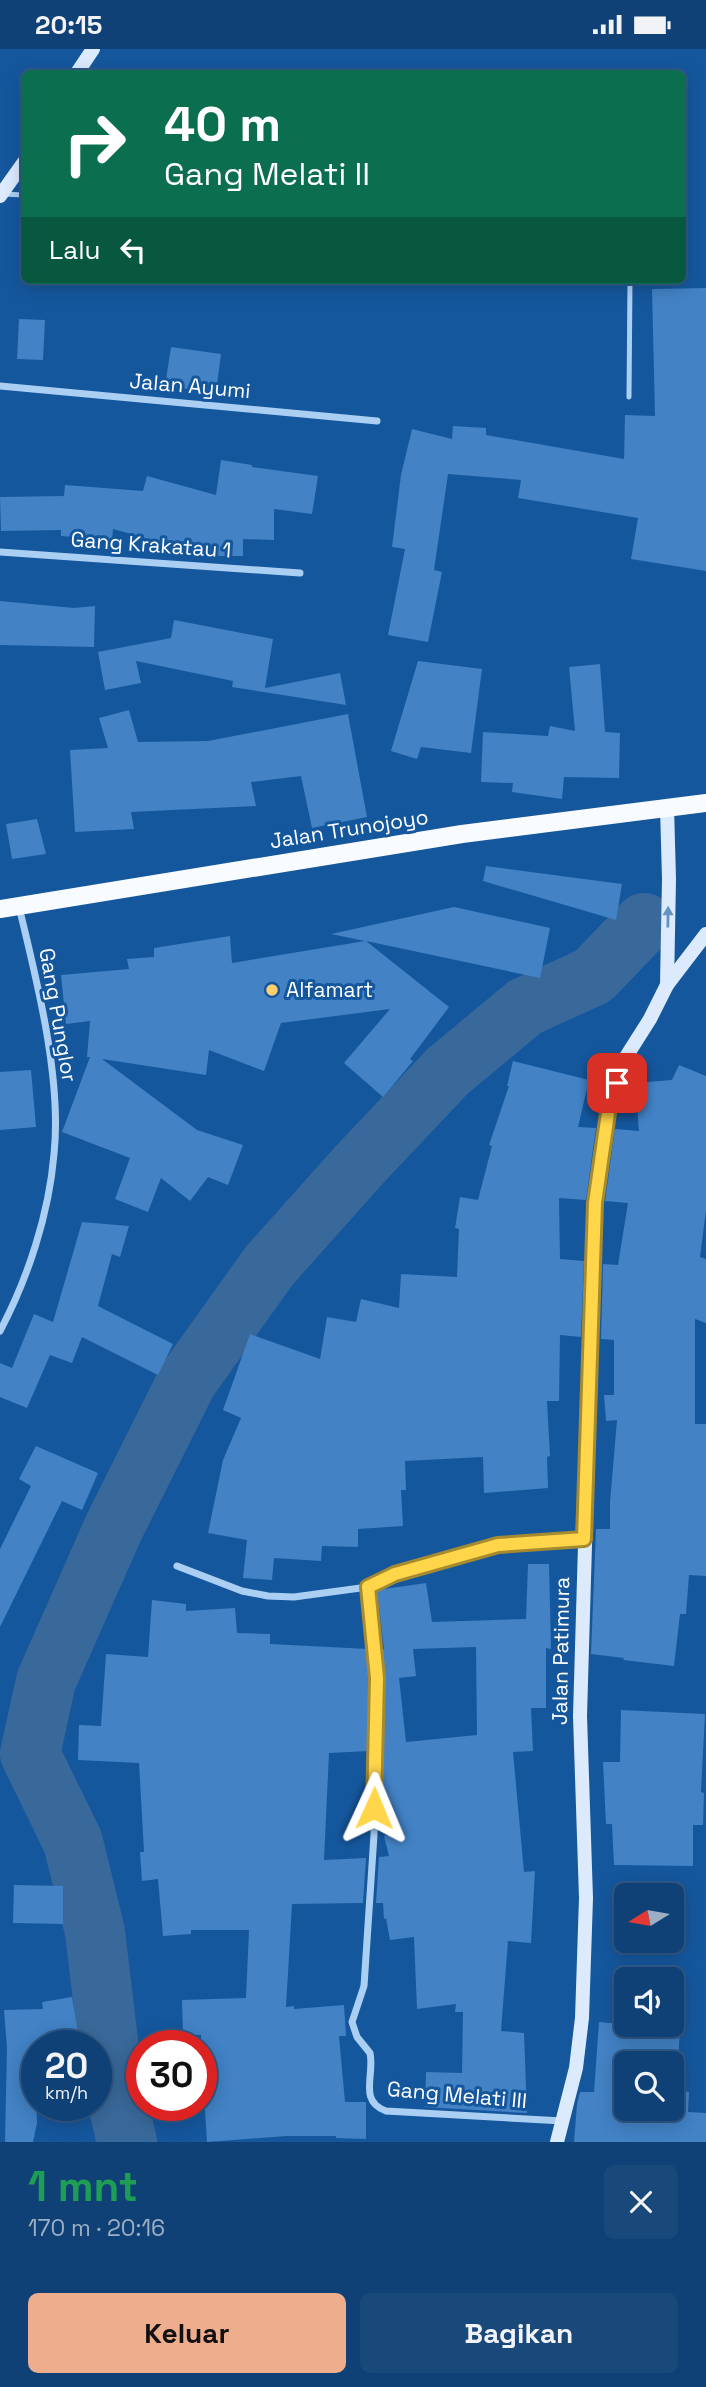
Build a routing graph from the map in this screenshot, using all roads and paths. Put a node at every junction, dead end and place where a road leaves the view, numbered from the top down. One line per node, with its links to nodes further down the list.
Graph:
1 (93, 49): 2 (street)
2 (79, 70)
3 (21, 166): 4 (street)
4 (2, 195): 5 (lane)
5 (21, 195)
6 (630, 284): 8 (lane)
7 (0, 386): 9 (street, Jalan Ayumi)
8 (629, 397)
9 (377, 421)
10 (0, 552): 11 (street, Gang Krakatau 1)
11 (300, 573)
12 (706, 803): 13 (main road, Jalan Trunojoyo)
13 (667, 807): 14 (main road, Jalan Trunojoyo); 17 (street, one-way to 13)
14 (19, 907): 15 (main road, Jalan Trunojoyo); 18 (street, Gang Punglor)
15 (0, 909)
16 (706, 934): 17 (street, Jalan Patimura)
17 (667, 985): 19 (street, Jalan Patimura)
18 (0, 1331)
19 (584, 1539): 21 (street); 22 (street, Jalan Patimura)
20 (177, 1566): 21 (street)
21 (368, 1587): 22 (street, Gang Melati III)
22 (563, 2121): 23 (street, Jalan Patimura)
23 (557, 2142)

